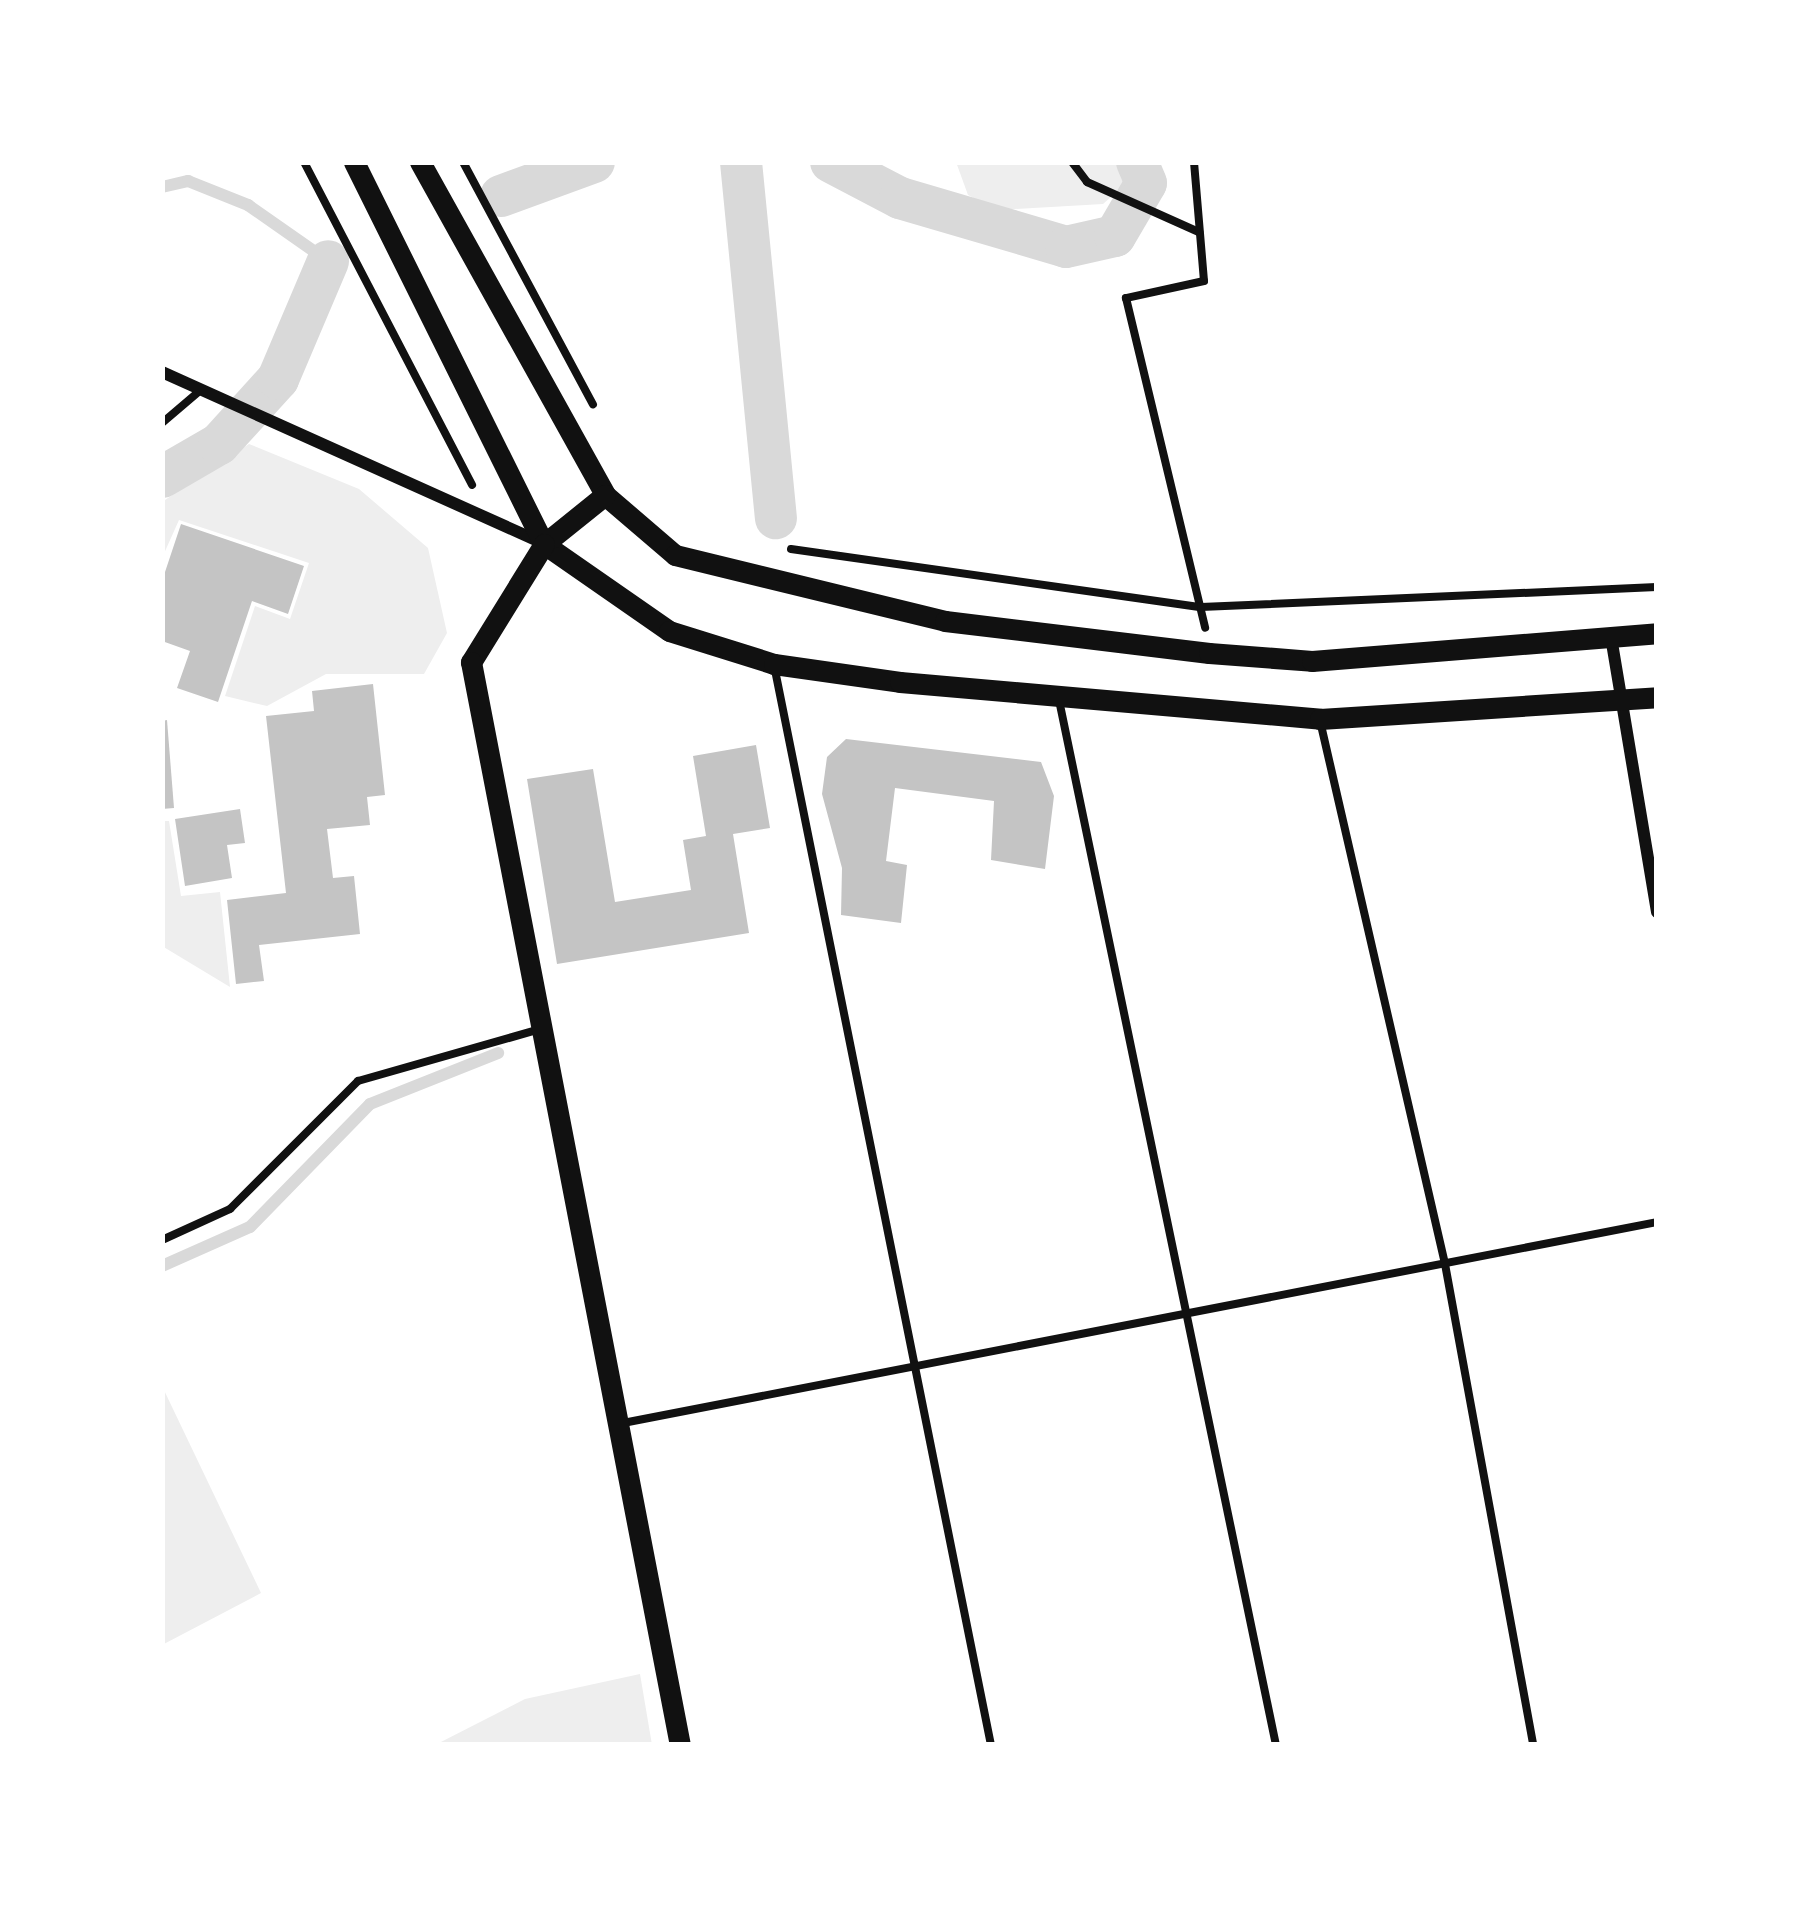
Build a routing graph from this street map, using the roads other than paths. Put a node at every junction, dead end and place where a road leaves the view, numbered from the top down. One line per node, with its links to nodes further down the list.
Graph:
1 (354, 162): 7 (street)
2 (420, 162): 6 (street)
3 (162, 372): 4 (street)
4 (202, 389): 5 (lane); 7 (street)
5 (162, 423)
6 (605, 495): 7 (street); 9 (street)
7 (544, 544): 10 (street); 16 (street)
8 (1657, 633): 9 (street)
9 (1611, 637): 13 (street)
10 (774, 664): 12 (street); 21 (lane)
11 (1657, 697): 13 (street)
12 (1058, 699): 14 (street); 20 (lane)
13 (1626, 699): 14 (street); 15 (street)
14 (1320, 719): 19 (lane)
15 (1657, 912)
16 (542, 1028): 18 (lane); 22 (street)
17 (1657, 1222): 19 (lane)
18 (162, 1240)
19 (1445, 1264): 20 (lane); 26 (lane)
20 (1180, 1314): 21 (lane); 25 (lane)
21 (913, 1369): 22 (lane); 24 (lane)
22 (623, 1423): 23 (street)
23 (680, 1745)
24 (992, 1745)
25 (1276, 1745)
26 (1533, 1745)

